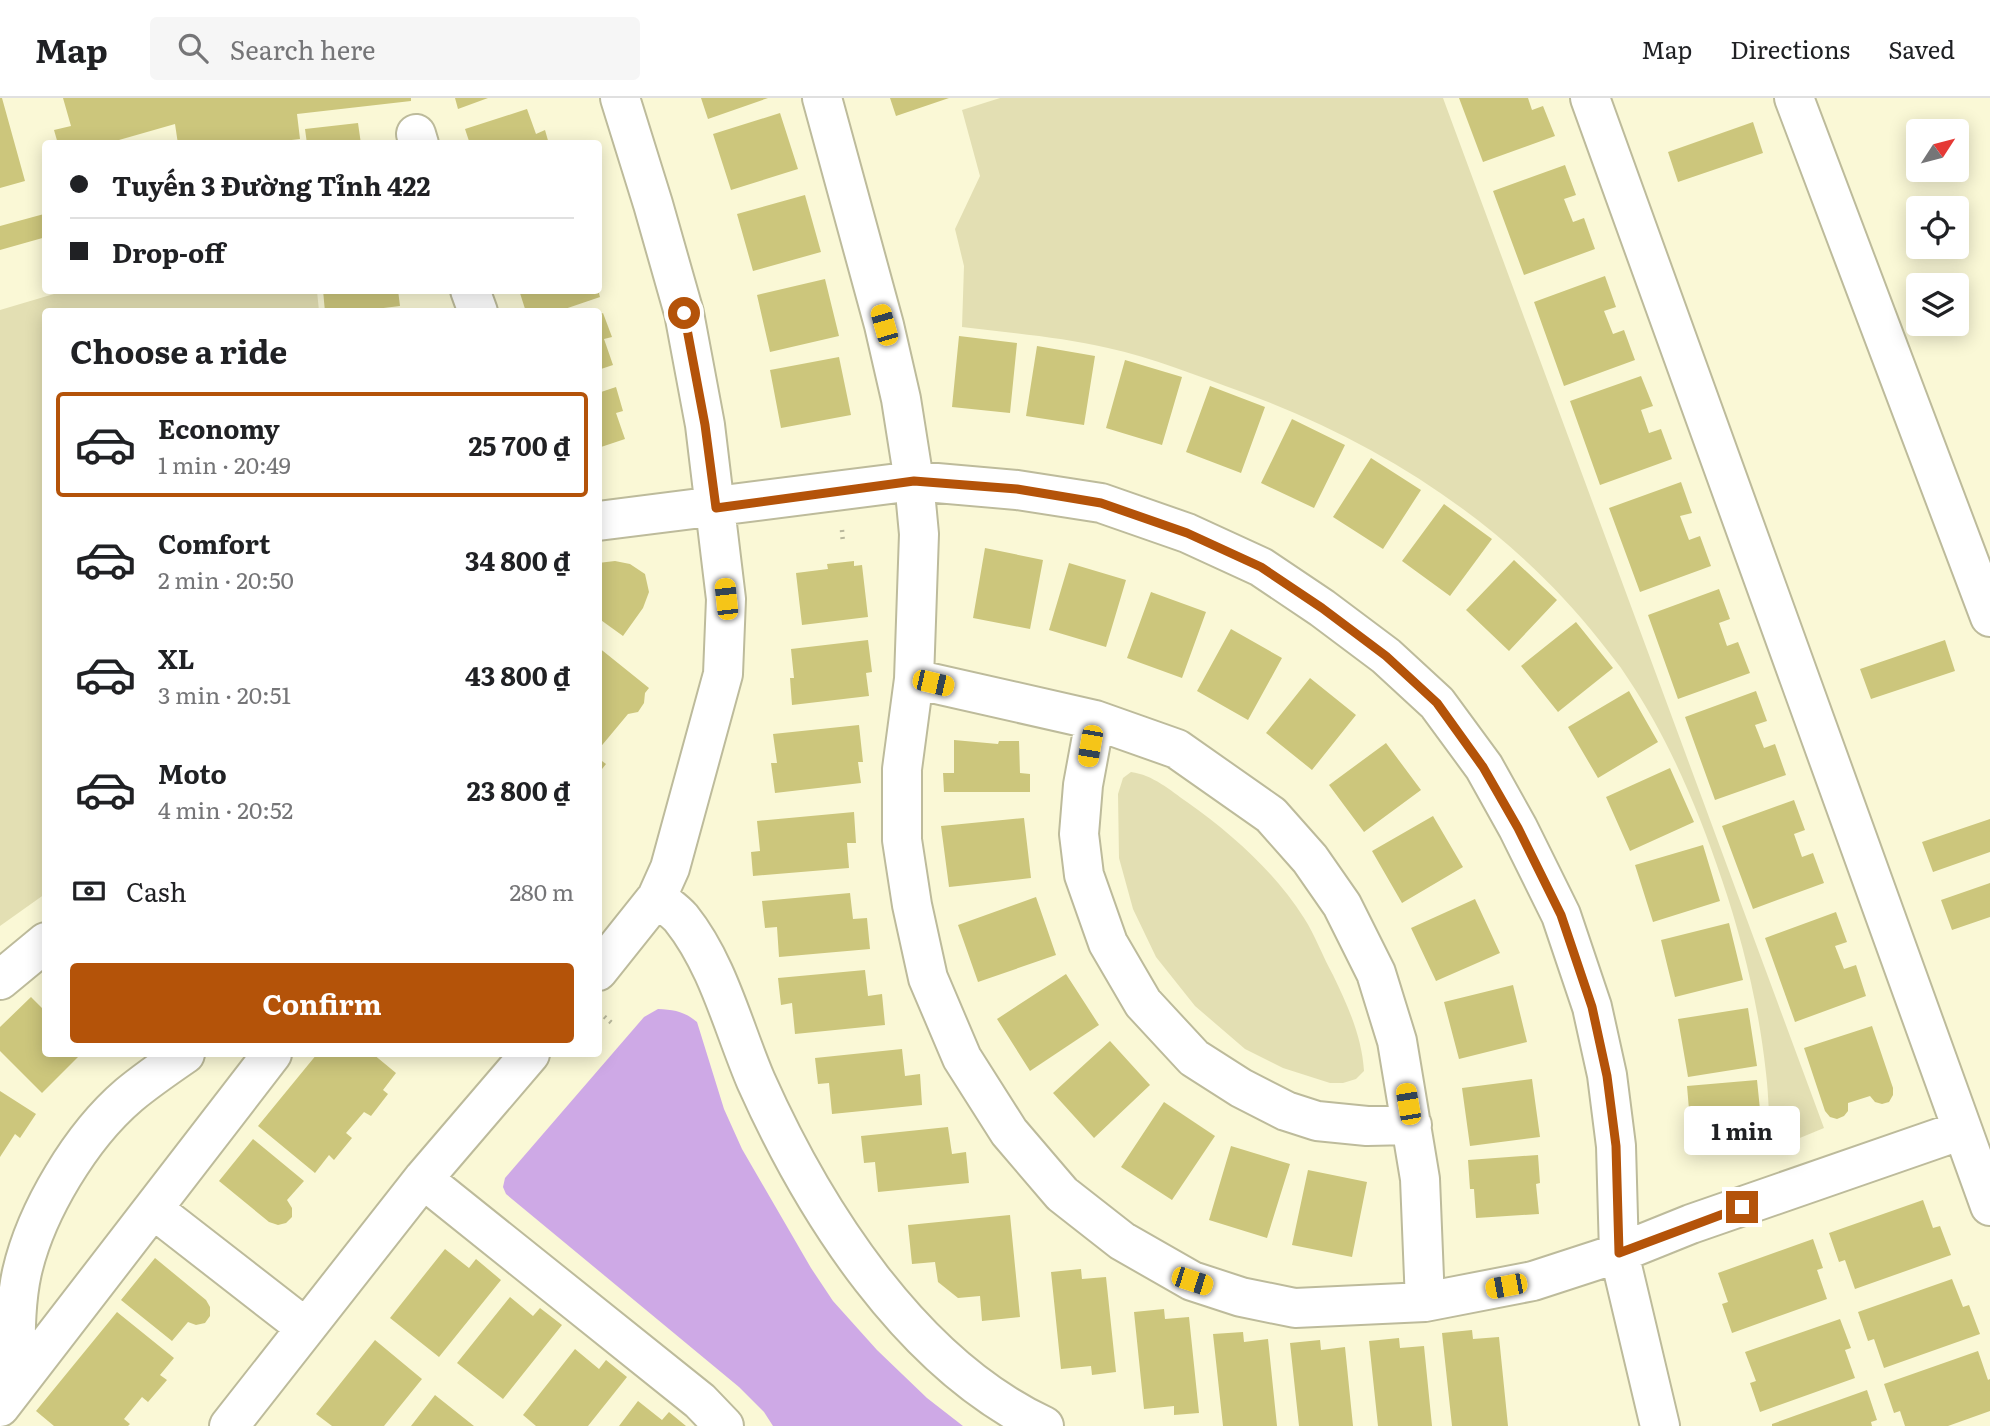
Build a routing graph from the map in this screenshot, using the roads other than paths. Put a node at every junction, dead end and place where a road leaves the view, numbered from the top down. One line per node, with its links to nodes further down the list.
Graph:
1 (620, 98): 6 (street)
2 (822, 98): 5 (street)
3 (1590, 98): 19 (street)
4 (1794, 98): 8 (street)
5 (914, 481): 6 (street); 9 (street); 23 (street)
6 (716, 508): 7 (street); 11 (street)
7 (602, 521)
8 (1990, 617)
9 (914, 678): 10 (street); 24 (street)
10 (1095, 720): 18 (street); 18 (street)
11 (656, 897): 13 (street); 29 (street)
12 (42, 945): 14 (street)
13 (602, 966)
14 (0, 980)
15 (181, 1057): 26 (street)
16 (270, 1057): 22 (street)
17 (527, 1057): 20 (street)
18 (1412, 1125): 24 (street)
19 (1962, 1130): 21 (street); 23 (street)
20 (424, 1179): 25 (street); 28 (street)
21 (1990, 1206)
22 (153, 1209): 25 (street); 26 (street)
23 (1619, 1253): 24 (street); 30 (street)
24 (1424, 1302)
25 (306, 1328): 27 (street)
26 (8, 1396)
27 (235, 1424)
28 (724, 1426)
29 (1044, 1426)
30 (1660, 1426)

